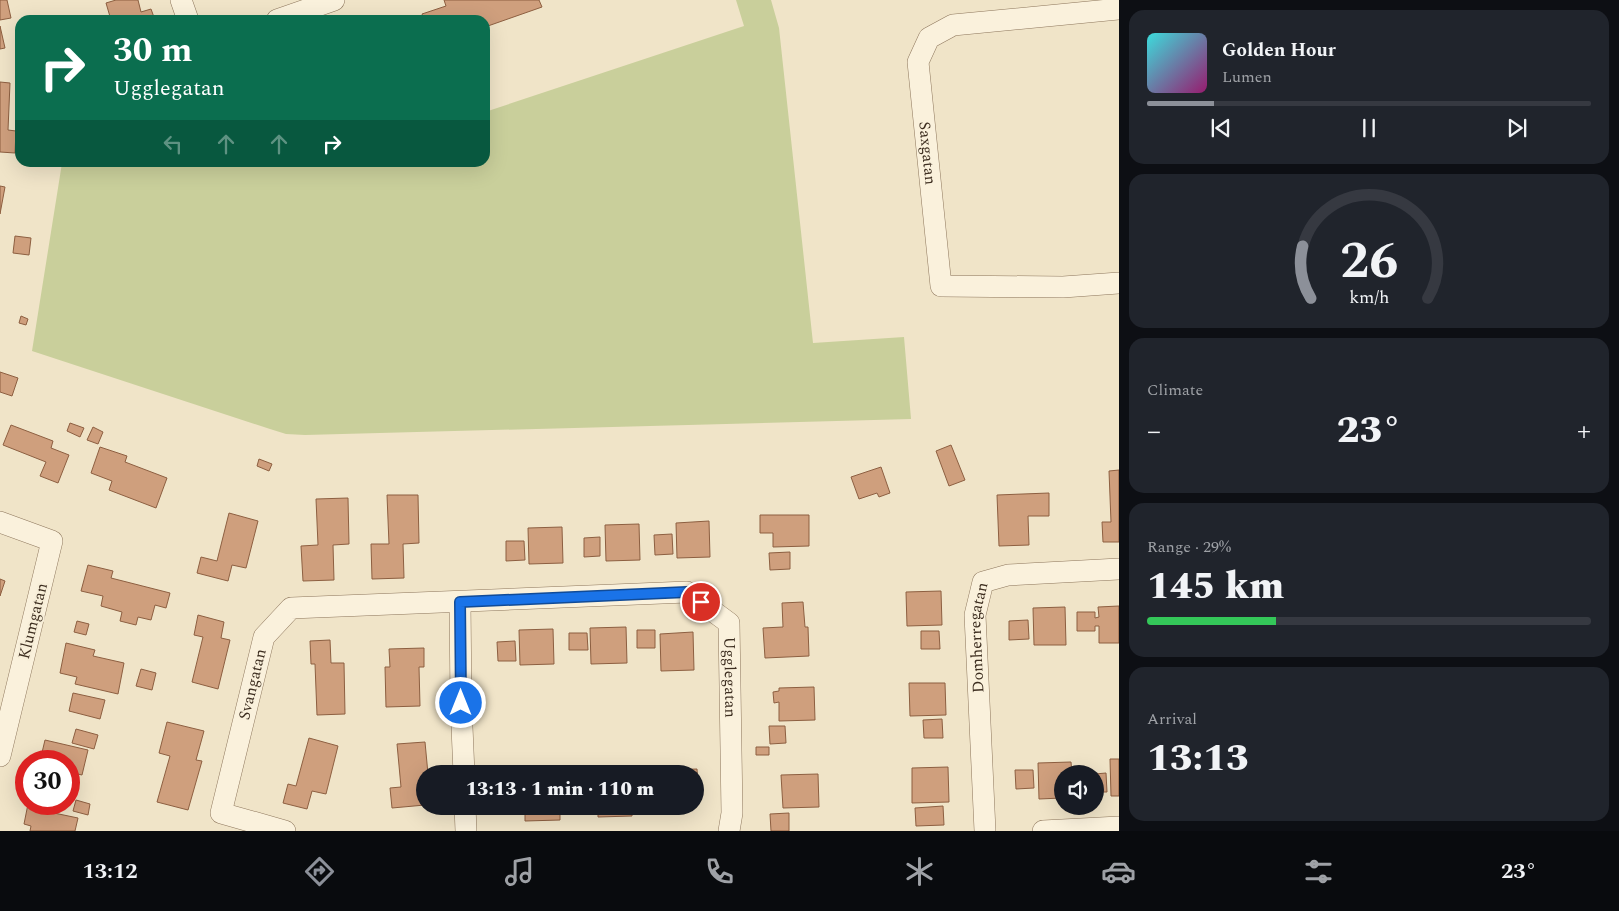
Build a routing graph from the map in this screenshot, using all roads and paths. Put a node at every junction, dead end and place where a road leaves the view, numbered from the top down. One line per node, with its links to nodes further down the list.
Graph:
1 (181, 0): 4 (street)
2 (334, 0): 5 (street)
3 (1119, 9): 6 (street, Saxgatan)
4 (186, 15)
5 (291, 15)
6 (1119, 283)
7 (0, 522): 10 (street, Klumgatan)
8 (1119, 568): 17 (street, Domherregatan)
9 (460, 602): 11 (street); 14 (street, Svangatan); 16 (street, Ugglegatan)
10 (0, 756)
11 (464, 765)
12 (465, 815): 15 (street)
13 (1119, 827): 18 (street)
14 (285, 831)
15 (466, 831)
16 (729, 831)
17 (984, 831)
18 (1043, 831)

